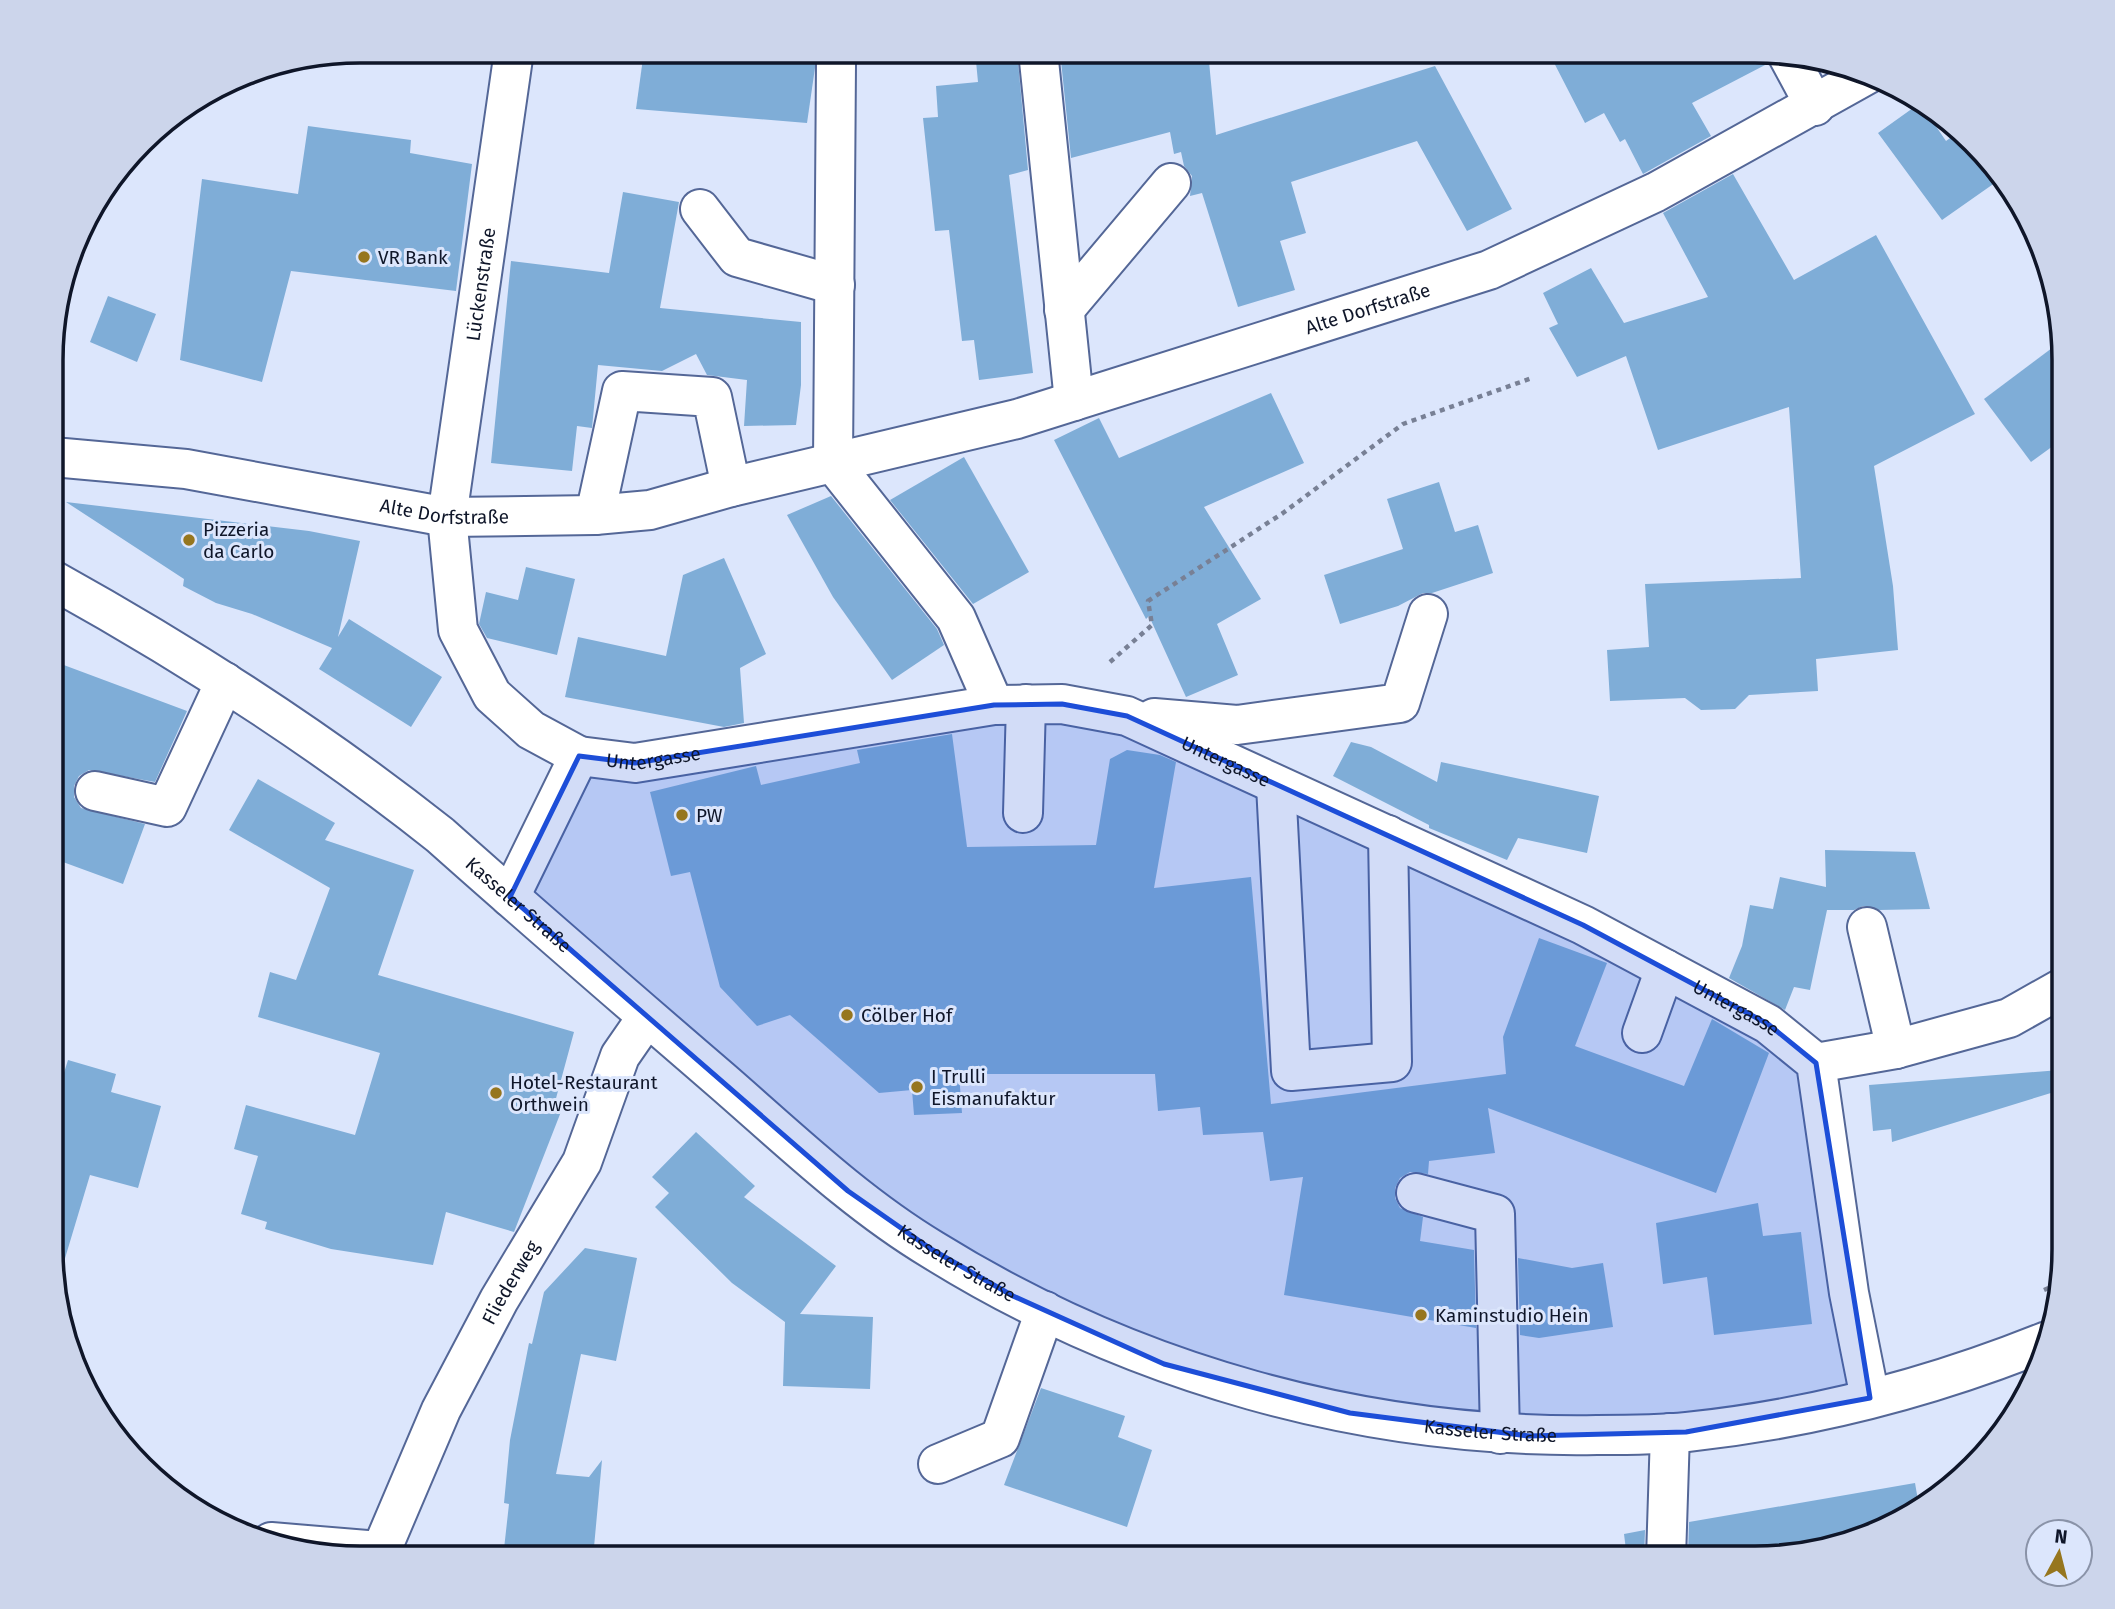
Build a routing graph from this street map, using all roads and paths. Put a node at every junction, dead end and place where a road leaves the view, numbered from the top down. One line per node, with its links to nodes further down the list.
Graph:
1 (512, 63): 17 (street, Lückenstraße)
2 (1039, 63): 10 (street)
3 (836, 64): 9 (street)
4 (1793, 66): 6 (street)
5 (1857, 81): 6 (street, Alte Dorfstraße)
6 (1815, 106): 12 (street, Alte Dorfstraße)
7 (1171, 183): 10 (street)
8 (700, 209): 9 (street)
9 (835, 285): 14 (street)
10 (1064, 310): 12 (street)
11 (1532, 378): 21 (path)
12 (1074, 401): 14 (street, Alte Dorfstraße)
13 (63, 458): 17 (street, Alte Dorfstraße)
14 (833, 463): 15 (street, Alte Dorfstraße); 21 (street)
15 (731, 488): 16 (street, Alte Dorfstraße); 16 (street)
16 (595, 515): 17 (street, Alte Dorfstraße)
17 (447, 517): 23 (street, Untergasse)
18 (63, 586): 20 (street, Kasseler Straße)
19 (1428, 614): 22 (street)
20 (225, 682): 25 (street); 28 (street, Kasseler Straße)
21 (1027, 704): 22 (street, Untergasse); 23 (street, Untergasse); 26 (street)
22 (1127, 716): 24 (street, Untergasse)
23 (579, 756): 28 (street, Untergasse)
24 (1276, 785): 27 (street, Untergasse); 27 (street)
25 (95, 791)
26 (1023, 813)
27 (1388, 835): 30 (street, Untergasse)
28 (510, 897): 32 (street, Kasseler Straße)
29 (1867, 927): 34 (street)
30 (1665, 969): 33 (street); 35 (street, Untergasse)
31 (2052, 994): 34 (street)
32 (648, 1017): 39 (street, Kasseler Straße); 45 (street, Fliederweg)
33 (1642, 1033)
34 (1896, 1049): 35 (street)
35 (1816, 1063): 41 (street)
36 (1416, 1193): 43 (street)
37 (2049, 1288): 38 (path)
38 (2036, 1294)
39 (1045, 1311): 43 (street, Kasseler Straße); 44 (street)
40 (2036, 1345): 41 (street, Kasseler Straße)
41 (1870, 1398): 42 (street, Kasseler Straße)
42 (1670, 1433): 43 (street, Kasseler Straße); 46 (street)
43 (1500, 1434)
44 (938, 1464)
45 (383, 1546)
46 (1666, 1546)

